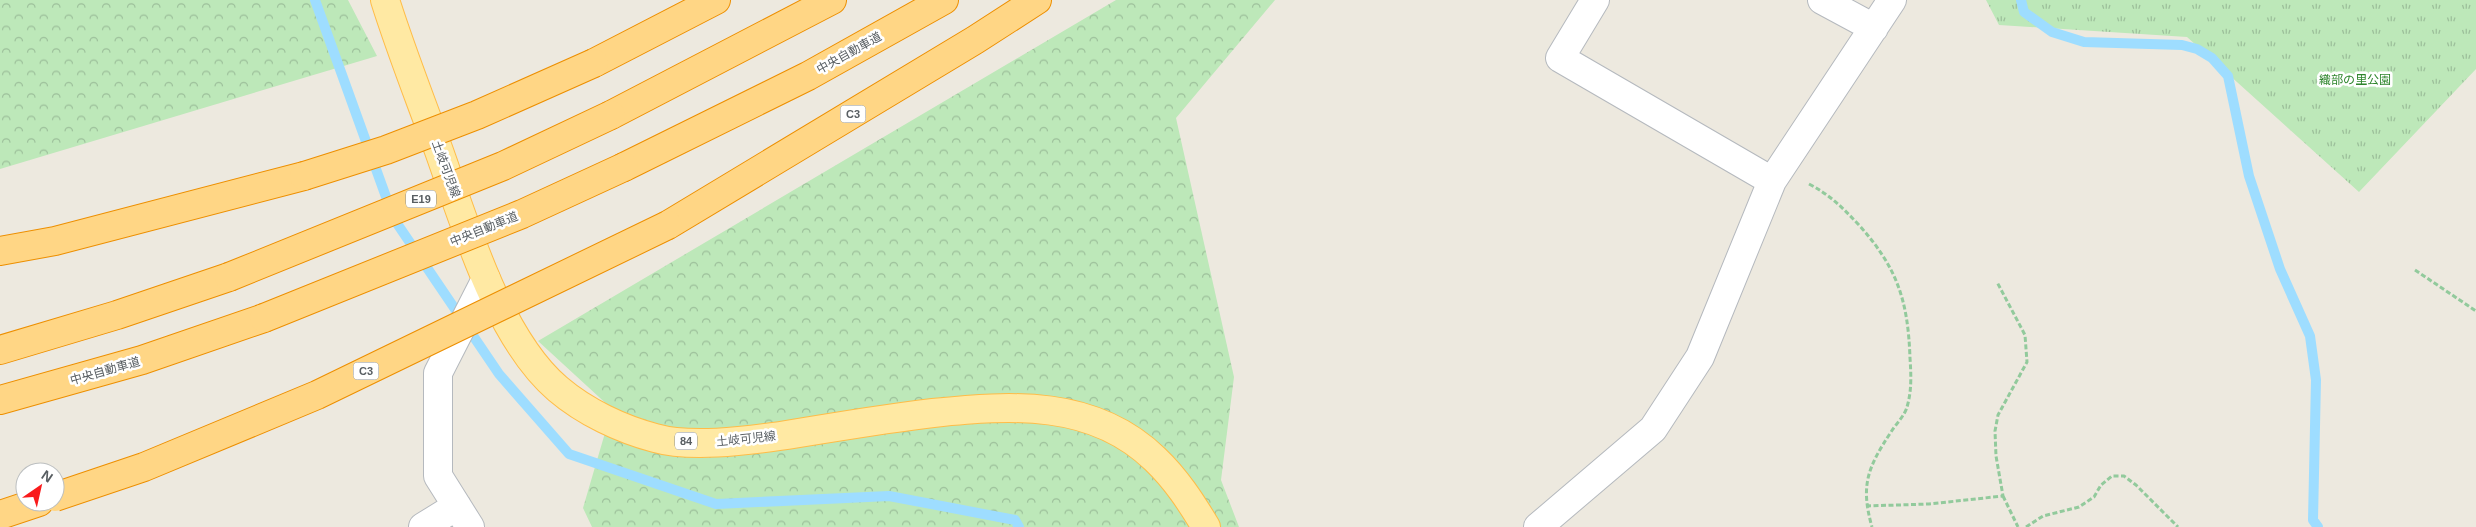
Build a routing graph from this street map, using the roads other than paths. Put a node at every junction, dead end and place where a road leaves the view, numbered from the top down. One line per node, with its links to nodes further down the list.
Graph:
1 (385, 0): 12 (main road, 土岐可児線 / 84)
2 (716, 0): 11 (highway, bridge)
3 (832, 0): 13 (highway, E19, bridge)
4 (944, 0): 14 (highway, 中央自動車道, bridge)
5 (1037, 0): 15 (highway, C3, bridge)
6 (1595, 0): 10 (street)
7 (1822, 0): 9 (street)
8 (1892, 0): 9 (street)
9 (1874, 28): 10 (street)
10 (1776, 174): 21 (street)
11 (0, 251)
12 (486, 279): 18 (street); 20 (main road, 土岐可児線 / 84)
13 (0, 350)
14 (0, 400)
15 (65, 494)
16 (15, 510): 17 (highway)
17 (0, 515)
18 (463, 516): 19 (street)
19 (423, 527)
20 (1206, 527)
21 (1538, 527)

